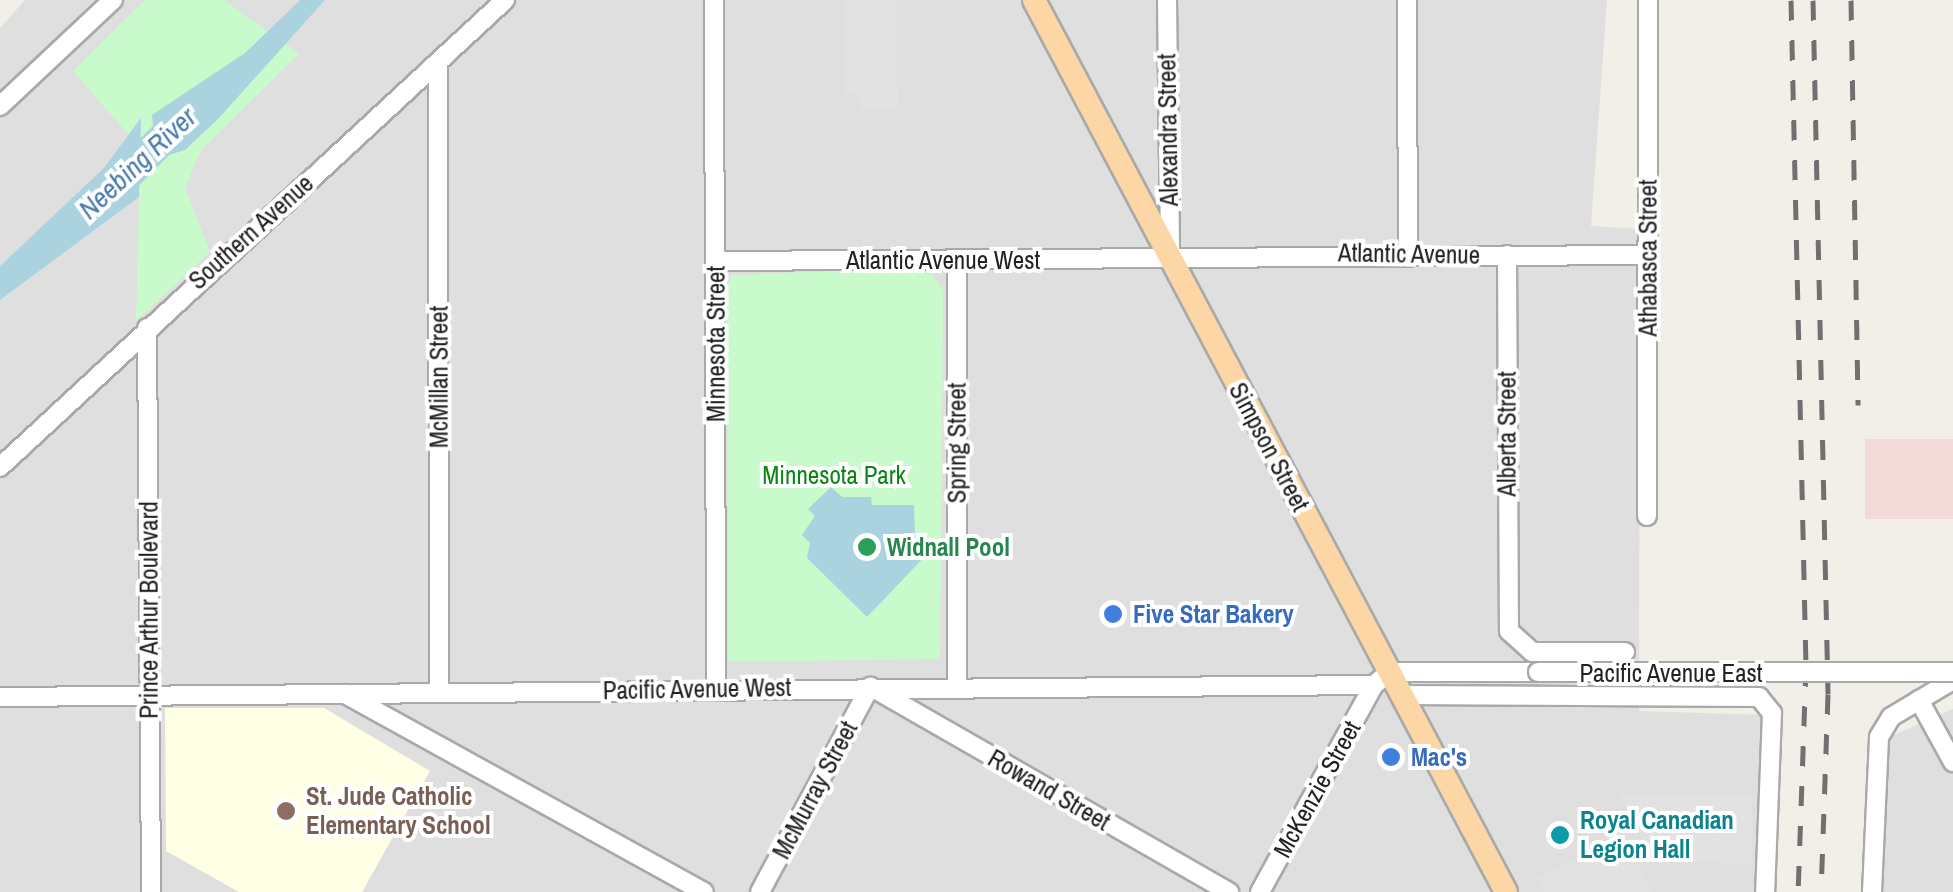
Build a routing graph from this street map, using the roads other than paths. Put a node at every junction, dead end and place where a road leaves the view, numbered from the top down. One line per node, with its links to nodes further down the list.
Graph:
1 (113, 0): 9 (street)
2 (505, 0): 8 (street, Southern Avenue)
3 (714, 0): 15 (street, Minnesota Street)
4 (1034, 0): 14 (main road, Simpson Street)
5 (1167, 0): 14 (street, Alexandra Street)
6 (1406, 0): 10 (street)
7 (1648, 0): 12 (street, Athabasca Street)
8 (438, 62): 16 (street, Southern Avenue); 27 (street, McMillan Street)
9 (0, 106)
10 (1408, 254): 11 (street, Atlantic Avenue); 14 (street, Atlantic Avenue)
11 (1507, 255): 12 (street, Atlantic Avenue); 19 (street, Alberta Street)
12 (1648, 255): 18 (street, Athabasca Street)
13 (956, 260): 14 (street, Atlantic Avenue West); 15 (street, Atlantic Avenue West); 23 (street, Spring Street)
14 (1170, 260): 21 (main road, Simpson Street)
15 (716, 262): 25 (street, Minnesota Street)
16 (147, 328): 17 (street, Southern Avenue); 29 (street, Prince Arthur Boulevard)
17 (0, 467)
18 (1647, 516)
19 (1625, 652)
20 (1953, 672): 21 (street, Pacific Avenue East, bridge)
21 (1381, 679): 23 (street, Pacific Avenue West); 30 (main road, Simpson Street); 38 (street, McKenzie Street)
22 (1953, 680): 31 (street)
23 (956, 686): 24 (street, Pacific Avenue West)
24 (870, 687): 25 (street, Pacific Avenue West); 36 (street, McMurray Street); 37 (street, Rowand Street)
25 (716, 688): 27 (street, Pacific Avenue West)
26 (340, 692): 27 (street, Pacific Avenue West); 29 (street, Pacific Avenue West); 35 (street)
27 (439, 692)
28 (1953, 693): 31 (street)
29 (150, 694): 32 (street, Pacific Avenue West); 34 (street, Prince Arthur Boulevard)
30 (1400, 694): 39 (main road, Simpson Street); 40 (street)
31 (1924, 696): 33 (street); 41 (street)
32 (0, 697)
33 (1953, 762)
34 (151, 892)
35 (704, 892)
36 (760, 892)
37 (1228, 892)
38 (1260, 892)
39 (1506, 892)
40 (1766, 892)
41 (1872, 892)

